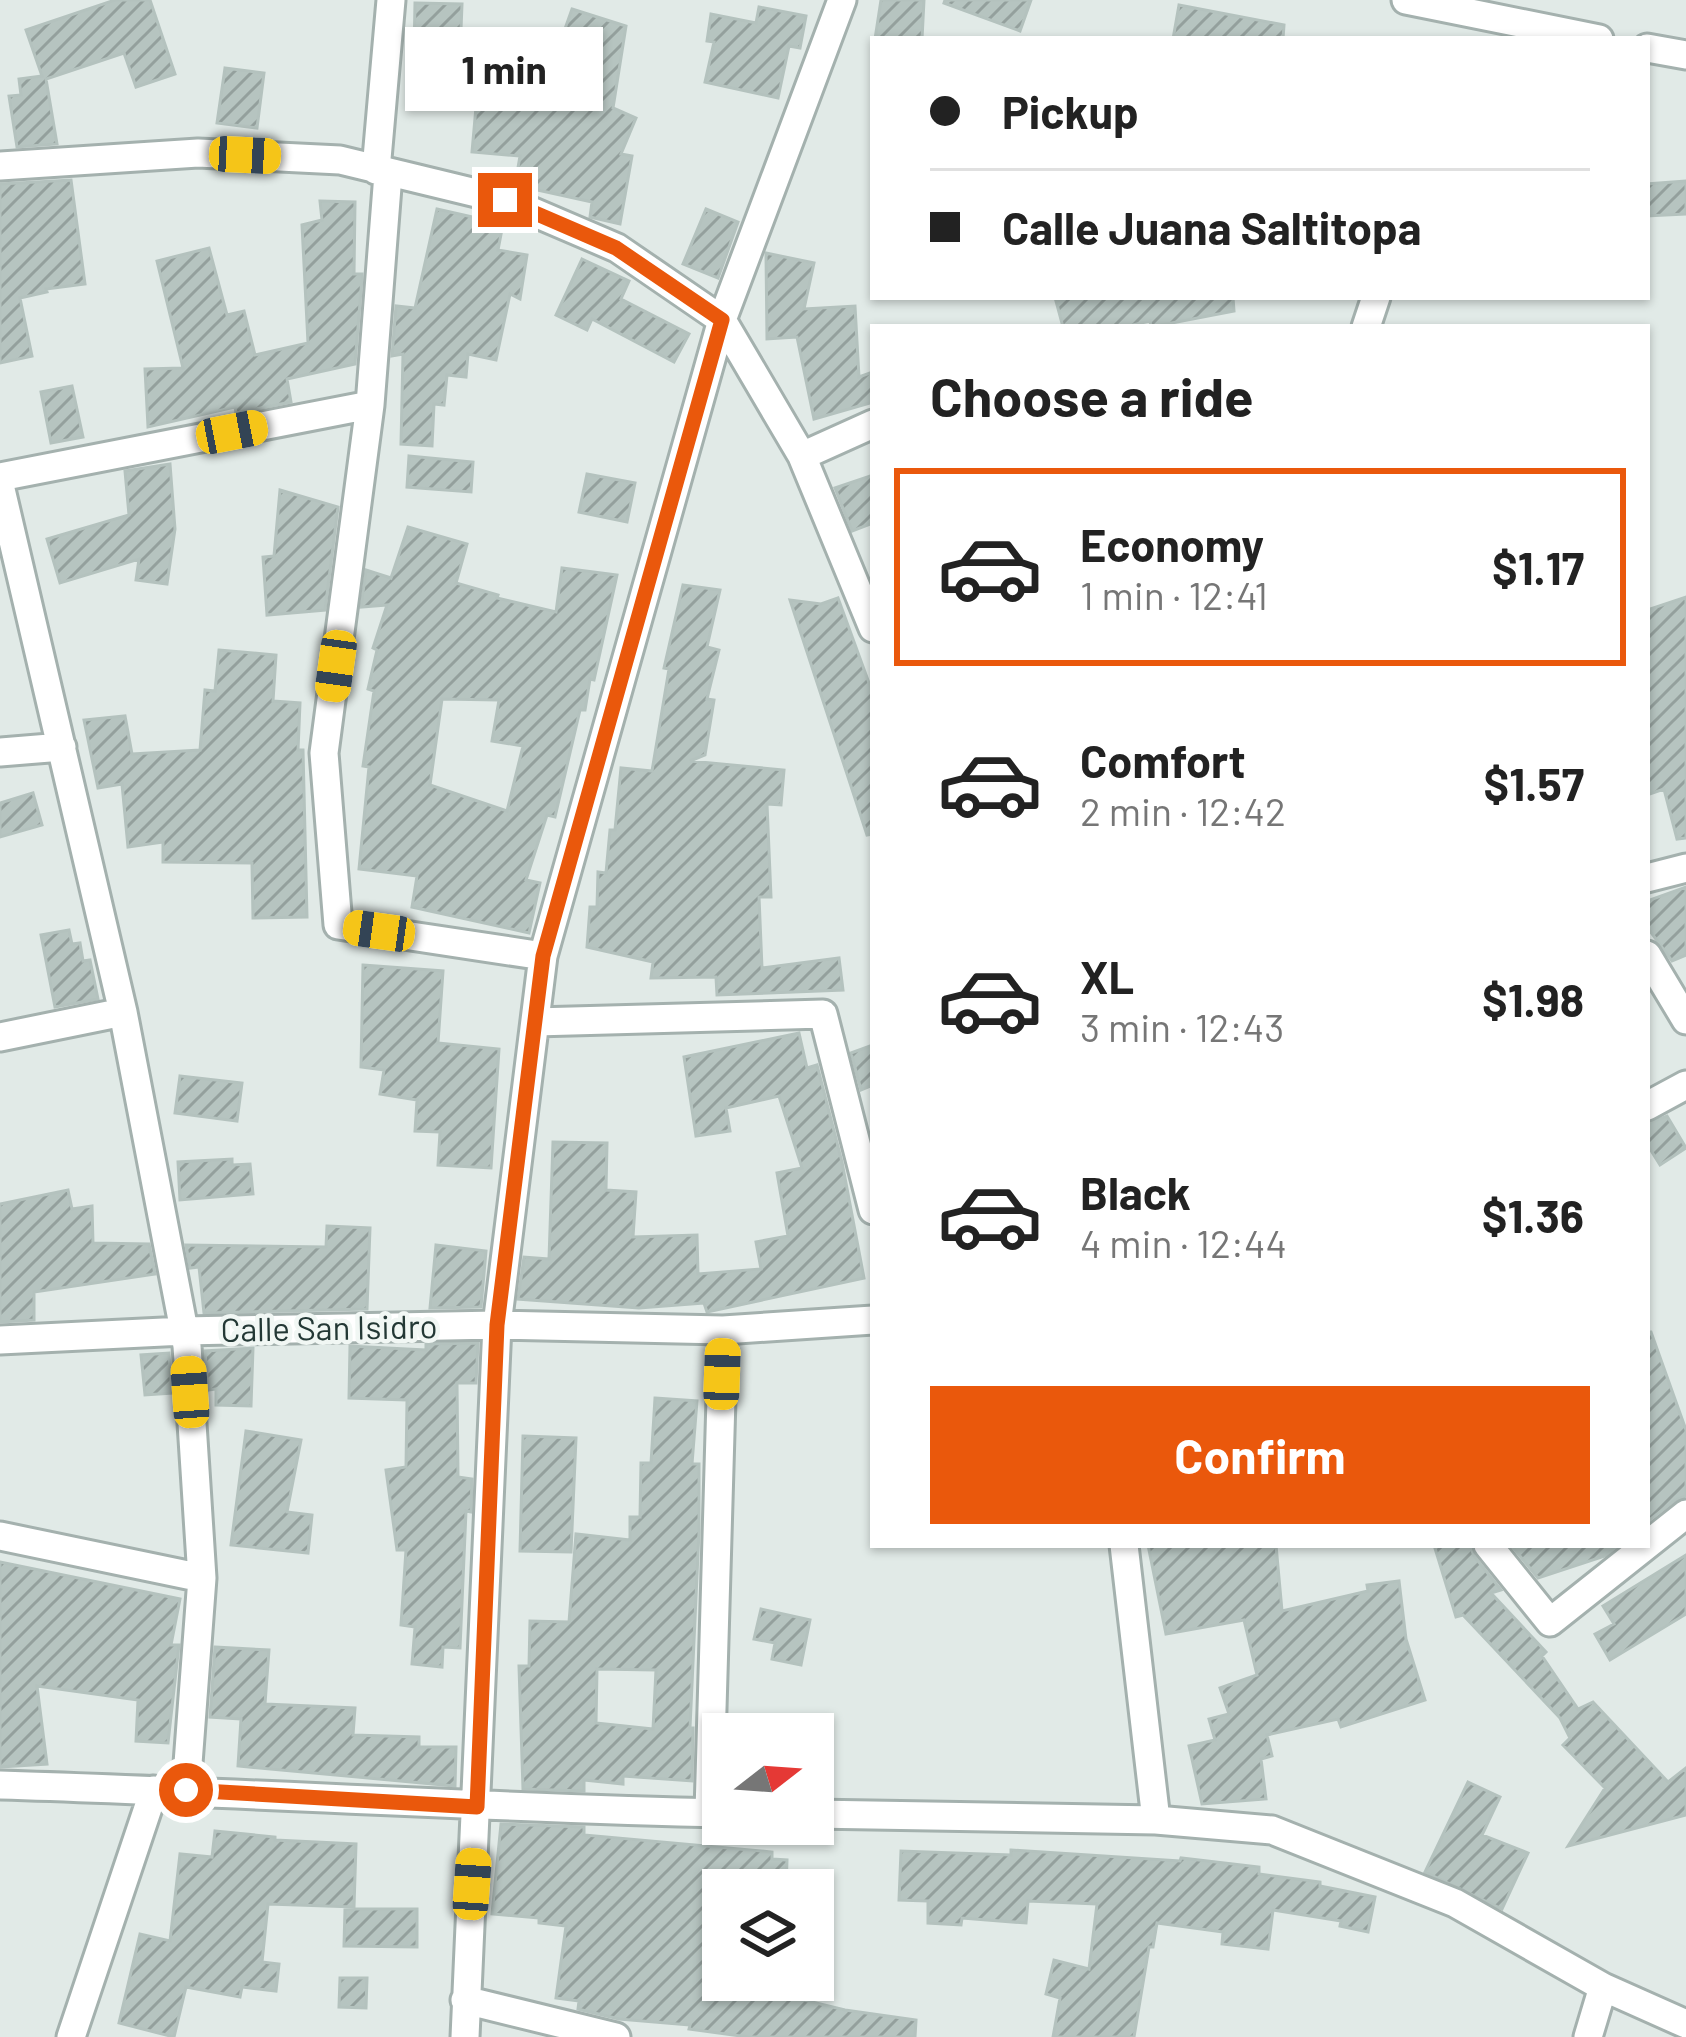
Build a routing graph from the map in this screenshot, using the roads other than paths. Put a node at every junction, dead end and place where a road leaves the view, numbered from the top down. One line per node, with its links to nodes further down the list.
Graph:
1 (391, 0): 9 (street)
2 (842, 0): 10 (street)
3 (1406, 0): 4 (street)
4 (1466, 27): 5 (street)
5 (1566, 36)
6 (1650, 49): 7 (street)
7 (1686, 55)
8 (0, 166): 9 (street)
9 (382, 172): 10 (street); 11 (street)
10 (722, 320): 13 (street); 18 (street)
11 (370, 405): 14 (street); 18 (street)
12 (870, 425): 13 (street)
13 (802, 456): 15 (street)
14 (0, 481): 16 (street)
15 (870, 621)
16 (62, 747): 17 (street); 20 (street)
17 (0, 752)
18 (543, 956): 22 (street)
19 (1650, 960): 21 (street)
20 (123, 1012): 23 (street); 30 (street)
21 (1686, 1020)
22 (535, 1022): 26 (street); 28 (street)
23 (0, 1037)
24 (1686, 1085): 25 (street)
25 (1650, 1104)
26 (870, 1198)
27 (870, 1320): 29 (street, Calle San Isidro)
28 (497, 1325): 29 (street, Calle San Isidro); 30 (street, Calle San Isidro); 43 (street)
29 (723, 1330): 39 (street)
30 (184, 1331): 31 (street, Calle San Isidro); 38 (street)
31 (0, 1340)
32 (1686, 1514): 34 (street)
33 (0, 1536): 38 (street)
34 (1650, 1543)
35 (1124, 1548): 46 (street)
36 (1490, 1548): 37 (street)
37 (1643, 1548)
38 (202, 1579): 42 (street)
39 (717, 1713)
40 (0, 1785): 41 (street)
41 (154, 1790): 42 (street); 50 (street)
42 (186, 1790): 43 (street)
43 (477, 1807): 44 (street); 48 (street)
44 (702, 1812)
45 (834, 1814): 46 (street)
46 (1156, 1820): 47 (street)
47 (1603, 1987): 49 (street); 53 (street)
48 (465, 2000): 51 (street); 52 (street)
49 (1686, 2024)
50 (71, 2037)
51 (465, 2037)
52 (616, 2037)
53 (1588, 2037)

